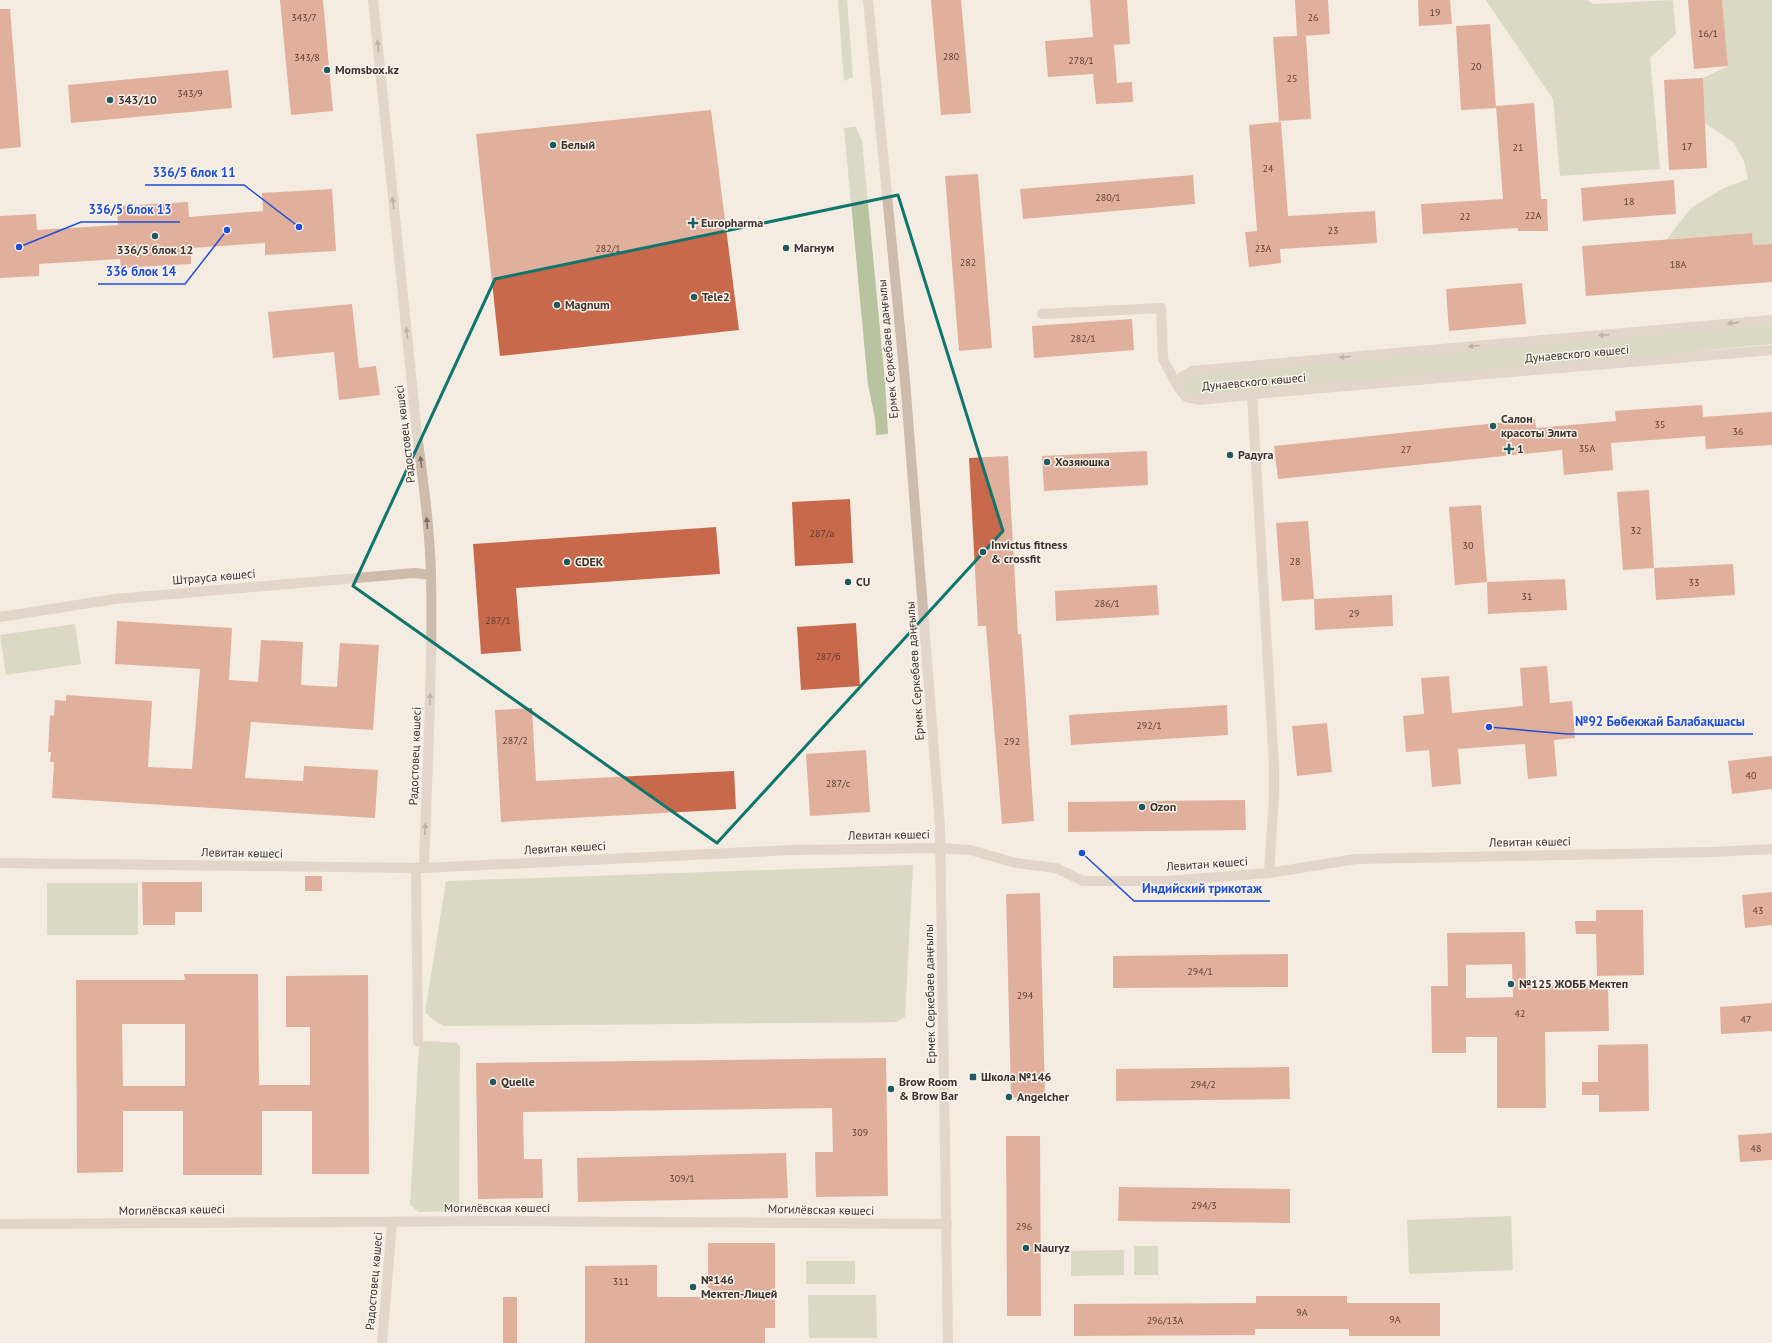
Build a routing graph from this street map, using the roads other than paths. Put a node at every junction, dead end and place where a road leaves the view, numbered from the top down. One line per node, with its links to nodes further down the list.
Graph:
1 (373, 0): 8 (street, Радостовец көшесі, one-way to 1)
2 (868, 0): 10 (street, Ермек Серкебаев даңғылы)
3 (1042, 314): 6 (street)
4 (1772, 320): 6 (street, Дунаевского көшесі, one-way to 6)
5 (1772, 350): 7 (street, Дунаевского көшесі)
6 (1178, 387): 7 (street, Дунаевского көшесі)
7 (1252, 396): 14 (street)
8 (431, 576): 9 (street, Штрауса көшесі); 13 (street, Радостовец көшесі, one-way to 8)
9 (0, 617)
10 (941, 848): 13 (street, Левитан көшесі); 14 (street, Левитан көшесі); 18 (street, Ермек Серкебаев даңғылы)
11 (1772, 849): 14 (street, Левитан көшесі)
12 (0, 863): 13 (street, Левитан көшесі)
13 (420, 870): 15 (street, Радостовец көшесі)
14 (1269, 873)
15 (418, 1042)
16 (392, 1222): 17 (street, Могилёвская көшесі); 18 (street, Могилёвская көшесі); 19 (street, Радостовец көшесі)
17 (0, 1224)
18 (947, 1224): 20 (street, Ермек Серкебаев даңғылы)
19 (382, 1343)
20 (948, 1343)

